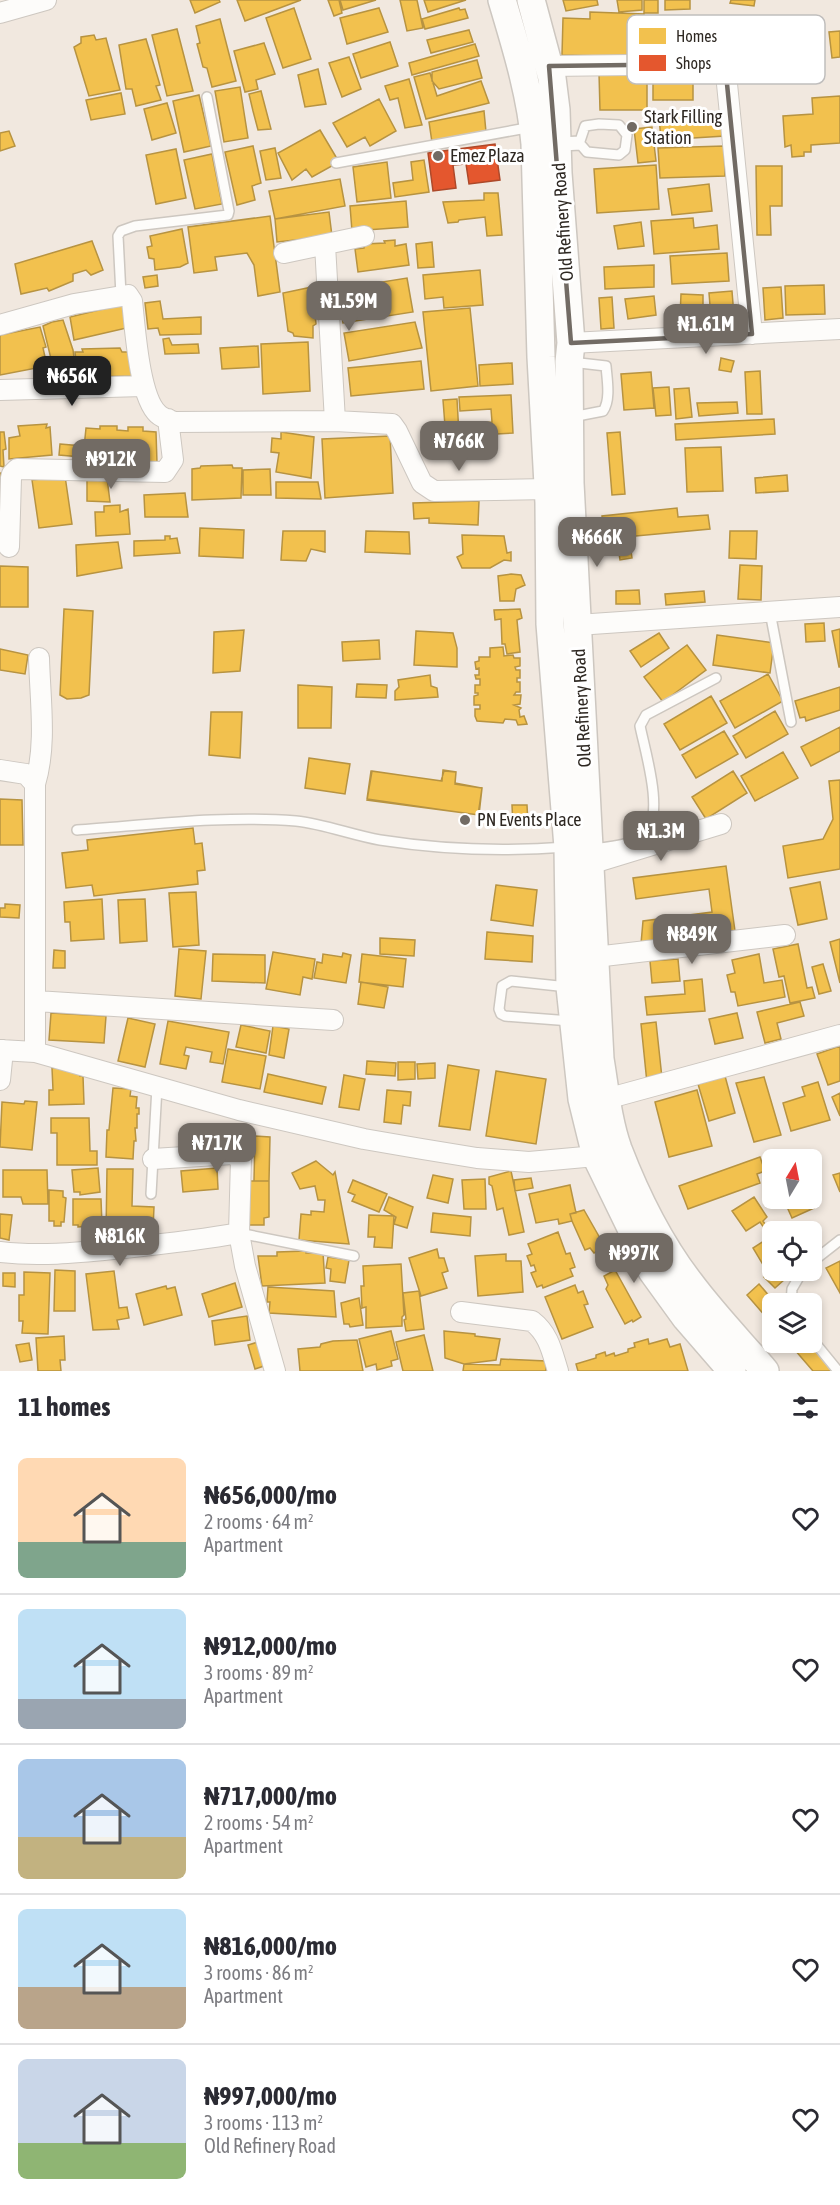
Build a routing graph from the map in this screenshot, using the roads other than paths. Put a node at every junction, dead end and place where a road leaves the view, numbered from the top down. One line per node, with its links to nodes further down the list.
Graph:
1 (46, 0): 4 (street)
2 (502, 0): 9 (main road, Old Refinery Road)
3 (531, 0): 6 (main road, Old Refinery Road)
4 (0, 13)
5 (627, 65): 6 (street)
6 (549, 66): 10 (main road, Old Refinery Road)
7 (727, 84): 18 (street)
8 (207, 97): 15 (lane)
9 (534, 126): 11 (lane); 25 (main road, Old Refinery Road)
10 (557, 144): 10 (lane); 19 (main road, Old Refinery Road)
11 (336, 163)
12 (364, 236): 13 (street)
13 (325, 245): 14 (street); 24 (street)
14 (284, 253)
15 (121, 295): 16 (street); 20 (street)
16 (0, 325)
17 (840, 329): 18 (street)
18 (752, 334): 19 (street)
19 (570, 352): 22 (main road, Old Refinery Road); 22 (lane)
20 (144, 386): 21 (street); 23 (street)
21 (0, 390)
22 (569, 418): 29 (main road, Old Refinery Road)
23 (168, 419): 24 (street); 26 (street)
24 (335, 421): 25 (street)
25 (548, 489): 37 (main road, Old Refinery Road)
26 (9, 547)
27 (840, 607): 28 (street)
28 (770, 612): 29 (street); 32 (lane)
29 (577, 625): 37 (main road, Old Refinery Road)
30 (39, 657): 34 (street)
31 (716, 678): 37 (lane)
32 (791, 722)
33 (0, 770): 34 (street)
34 (35, 784): 41 (street)
35 (721, 824): 37 (street)
36 (77, 830): 37 (lane)
37 (582, 854): 39 (main road, Old Refinery Road); 40 (main road, Old Refinery Road)
38 (785, 935): 39 (street)
39 (594, 957): 49 (main road, Old Refinery Road)
40 (570, 987): 43 (main road, Old Refinery Road); 43 (lane)
41 (36, 1001): 42 (street); 46 (street)
42 (333, 1020)
43 (573, 1021): 50 (main road, Old Refinery Road)
44 (840, 1035): 49 (street)
45 (2, 1050): 46 (street); 47 (street)
46 (35, 1052): 48 (street)
47 (0, 1080)
48 (157, 1087): 50 (street); 51 (lane)
49 (606, 1099): 50 (main road, Old Refinery Road)
50 (607, 1152): 62 (main road, Old Refinery Road); 63 (main road, Old Refinery Road)
51 (153, 1159): 52 (lane); 53 (street)
52 (151, 1194)
53 (239, 1233): 55 (street); 57 (lane); 60 (street)
54 (840, 1240): 56 (lane)
55 (0, 1252)
56 (822, 1254)
57 (354, 1256)
58 (461, 1312): 61 (street)
59 (822, 1351): 64 (lane)
60 (275, 1371)
61 (558, 1371)
62 (732, 1371)
63 (765, 1371)
64 (838, 1371)

